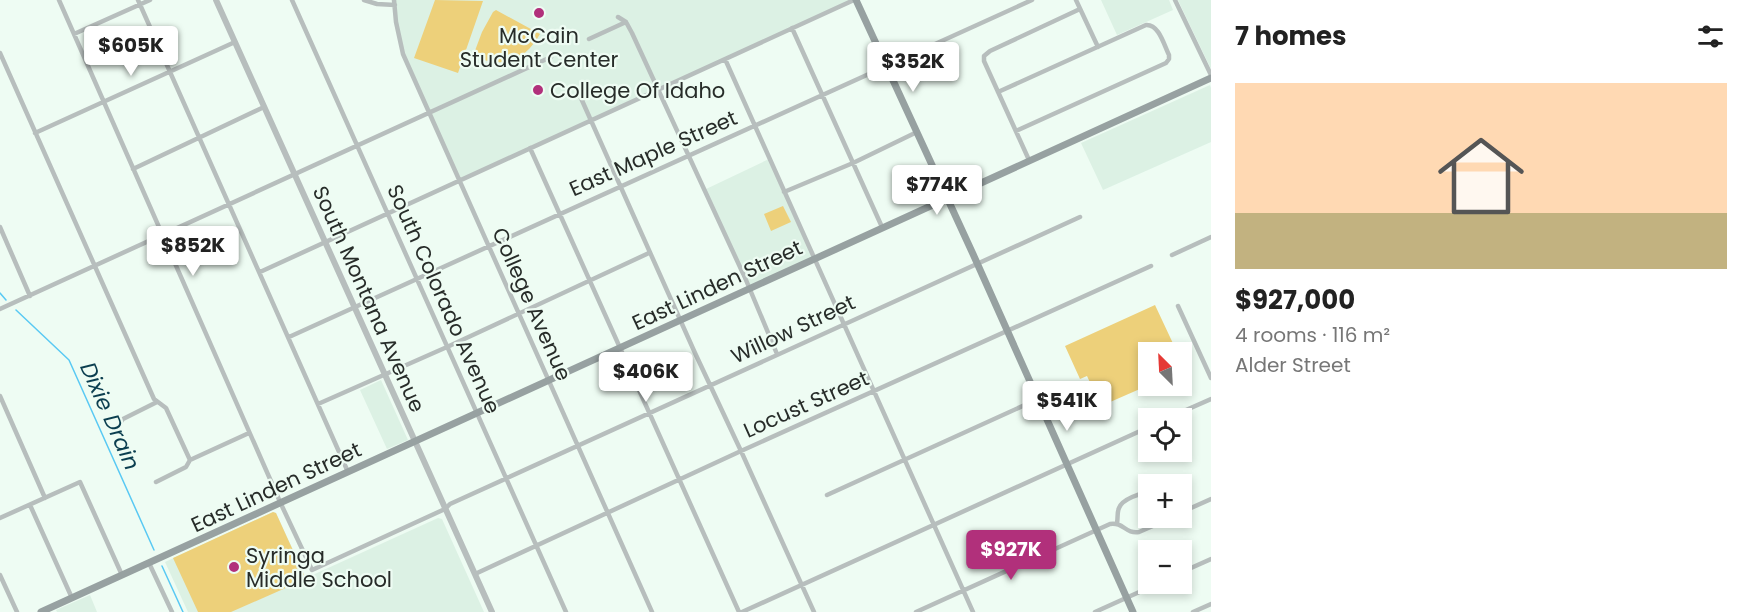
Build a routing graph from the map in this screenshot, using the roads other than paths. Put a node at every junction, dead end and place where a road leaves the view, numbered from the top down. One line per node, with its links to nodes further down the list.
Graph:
1 (59, 0): 16 (street)
2 (150, 0): 10 (street)
3 (216, 0): 18 (street, South Montana Avenue)
4 (292, 0): 39 (street, South Colorado Avenue)
5 (364, 0): 11 (street)
6 (855, 0): 15 (street); 23 (main road)
7 (1032, 0): 23 (street, East Maple Street)
8 (1076, 0): 12 (street)
9 (1175, 0): 25 (street)
10 (139, 2): 16 (street); 24 (street)
11 (395, 3): 32 (street, College Avenue)
12 (1080, 9): 19 (street); 28 (street)
13 (618, 17): 14 (street)
14 (626, 22): 17 (street); 27 (street)
15 (792, 28): 22 (street); 29 (street)
16 (74, 34): 30 (street)
17 (589, 39)
18 (235, 42): 24 (street); 31 (street, South Montana Avenue)
19 (1098, 47): 28 (street); 35 (street)
20 (0, 53): 37 (street)
21 (551, 57): 32 (street)
22 (725, 59): 27 (street); 34 (street)
23 (887, 65): 29 (street, East Maple Street); 36 (main road)
24 (170, 72): 30 (street); 38 (street)
25 (1211, 76): 42 (main road, East Linden Street)
26 (576, 87): 33 (street)
27 (658, 89): 33 (street); 41 (street)
28 (998, 92): 35 (street)
29 (821, 94): 34 (street, East Maple Street); 43 (street)
30 (104, 102): 37 (street); 44 (street)
31 (264, 107): 38 (street); 45 (street, South Montana Avenue)
32 (430, 113): 39 (street); 46 (street, College Avenue)
33 (591, 120): 40 (street); 47 (street)
34 (754, 125): 41 (street, East Maple Street); 48 (street)
35 (1016, 131): 42 (street)
36 (918, 132): 43 (street); 49 (main road)
37 (35, 133): 64 (street)
38 (199, 138): 44 (street); 50 (street)
39 (357, 146): 45 (street); 51 (street, South Colorado Avenue)
40 (530, 148): 46 (street); 52 (street)
41 (688, 155): 47 (street, East Maple Street); 69 (street)
42 (1029, 160): 49 (main road, East Linden Street)
43 (853, 163): 48 (street); 55 (street)
44 (133, 169): 56 (street)
45 (295, 174): 50 (street); 58 (street, South Montana Avenue)
46 (459, 180): 51 (street); 59 (street, College Avenue)
47 (620, 186): 52 (street, East Maple Street); 60 (street)
48 (784, 192): 62 (street)
49 (947, 198): 55 (main road, East Linden Street); 63 (main road)
50 (229, 205): 56 (street); 66 (street)
51 (387, 213): 58 (street); 67 (street, South Colorado Avenue)
52 (560, 213): 59 (street, East Maple Street); 68 (street)
53 (1080, 217): 63 (street, Willow Street)
54 (0, 227): 70 (street)
55 (882, 227): 62 (main road, East Linden Street)
56 (162, 235): 64 (street); 97 (street)
57 (1211, 237): 61 (street)
58 (325, 242): 66 (street); 72 (street, South Montana Avenue)
59 (488, 246): 67 (street, East Maple Street); 74 (street, College Avenue)
60 (649, 253): 68 (street); 75 (street)
61 (1172, 255)
62 (814, 259): 69 (main road, East Linden Street); 76 (street)
63 (978, 264): 76 (street, Willow Street); 77 (main road)
64 (95, 266): 70 (street); 90 (street)
65 (1151, 266): 77 (street, Locust Street)
66 (260, 272): 78 (street)
67 (416, 279): 72 (street, East Maple Street); 79 (street, South Colorado Avenue)
68 (590, 280): 74 (street); 80 (street)
69 (750, 288): 75 (main road, East Linden Street); 81 (street)
70 (30, 296): 73 (street)
71 (1178, 306): 83 (street)
72 (354, 307): 78 (street, East Maple Street); 82 (street, South Montana Avenue)
73 (0, 309)
74 (518, 314): 79 (street); 84 (street, College Avenue)
75 (680, 320): 80 (main road, East Linden Street); 85 (street)
76 (844, 324): 81 (street, Willow Street); 86 (street)
77 (1007, 331): 86 (street, Locust Street); 88 (main road)
78 (289, 337): 91 (street)
79 (447, 347): 82 (street); 93 (street, South Colorado Avenue)
80 (621, 347): 84 (main road, East Linden Street); 94 (street)
81 (777, 354): 85 (street, Willow Street)
82 (385, 375): 91 (street); 98 (street, South Montana Avenue)
83 (1211, 378)
84 (548, 380): 93 (main road, East Linden Street); 99 (street, College Avenue)
85 (710, 385): 94 (street, Willow Street); 100 (street)
86 (874, 391): 100 (street, Locust Street); 101 (street)
87 (0, 396): 110 (street)
88 (1038, 399): 101 (street); 103 (main road)
89 (1211, 399): 92 (street)
90 (157, 402): 95 (street); 102 (street)
91 (318, 404): 104 (street)
92 (1191, 408)
93 (476, 413): 98 (main road, East Linden Street); 105 (street, South Colorado Avenue)
94 (650, 413): 99 (street, Willow Street); 106 (street)
95 (118, 426)
96 (1138, 432): 103 (street)
97 (249, 433): 102 (street); 112 (street)
98 (415, 442): 104 (main road, East Linden Street); 115 (street, South Montana Avenue)
99 (577, 446): 105 (street, Willow Street); 116 (street, College Avenue)
100 (741, 451): 106 (street, Locust Street); 129 (street)
101 (905, 460): 108 (street); 119 (street)
102 (190, 461): 107 (street)
103 (1068, 464): 119 (street); 121 (main road)
104 (348, 472): 112 (main road, East Linden Street)
105 (506, 478): 115 (street, Willow Street); 122 (street, South Colorado Avenue)
106 (680, 479): 116 (street, Locust Street); 141 (street)
107 (156, 482)
108 (827, 495)
109 (1138, 495): 118 (street)
110 (45, 498): 113 (street); 128 (street)
111 (1211, 499): 114 (street)
112 (280, 504): 115 (street, Willow Street); 124 (main road, East Linden Street)
113 (30, 505): 117 (street); 132 (street)
114 (1192, 508)
115 (445, 509): 126 (street, South Montana Avenue)
116 (607, 513): 122 (street, Locust Street); 140 (street, College Avenue)
117 (0, 518)
118 (1117, 523): 120 (street); 121 (street)
119 (933, 525): 129 (street); 130 (street)
120 (1147, 528)
121 (1096, 530): 130 (street); 133 (main road)
122 (536, 546): 126 (street, Locust Street); 139 (street, South Colorado Avenue)
123 (1211, 559): 125 (street)
124 (149, 563): 128 (main road, East Linden Street); 137 (street)
125 (1192, 568)
126 (475, 574): 138 (street, South Montana Avenue)
127 (0, 575): 135 (street)
128 (122, 575): 132 (main road, East Linden Street)
129 (802, 585): 141 (street); 142 (street)
130 (963, 591): 143 (street); 144 (street)
131 (1138, 593): 133 (street)
132 (72, 598): 136 (main road, East Linden Street)
133 (1126, 598): 145 (street); 146 (main road)
134 (1211, 604): 147 (street)
135 (17, 612)
136 (41, 612)
137 (172, 612)
138 (492, 612)
139 (566, 612)
140 (652, 612)
141 (741, 612)
142 (814, 612)
143 (916, 612)
144 (973, 612)
145 (1095, 612)
146 (1133, 612)
147 (1193, 612)

